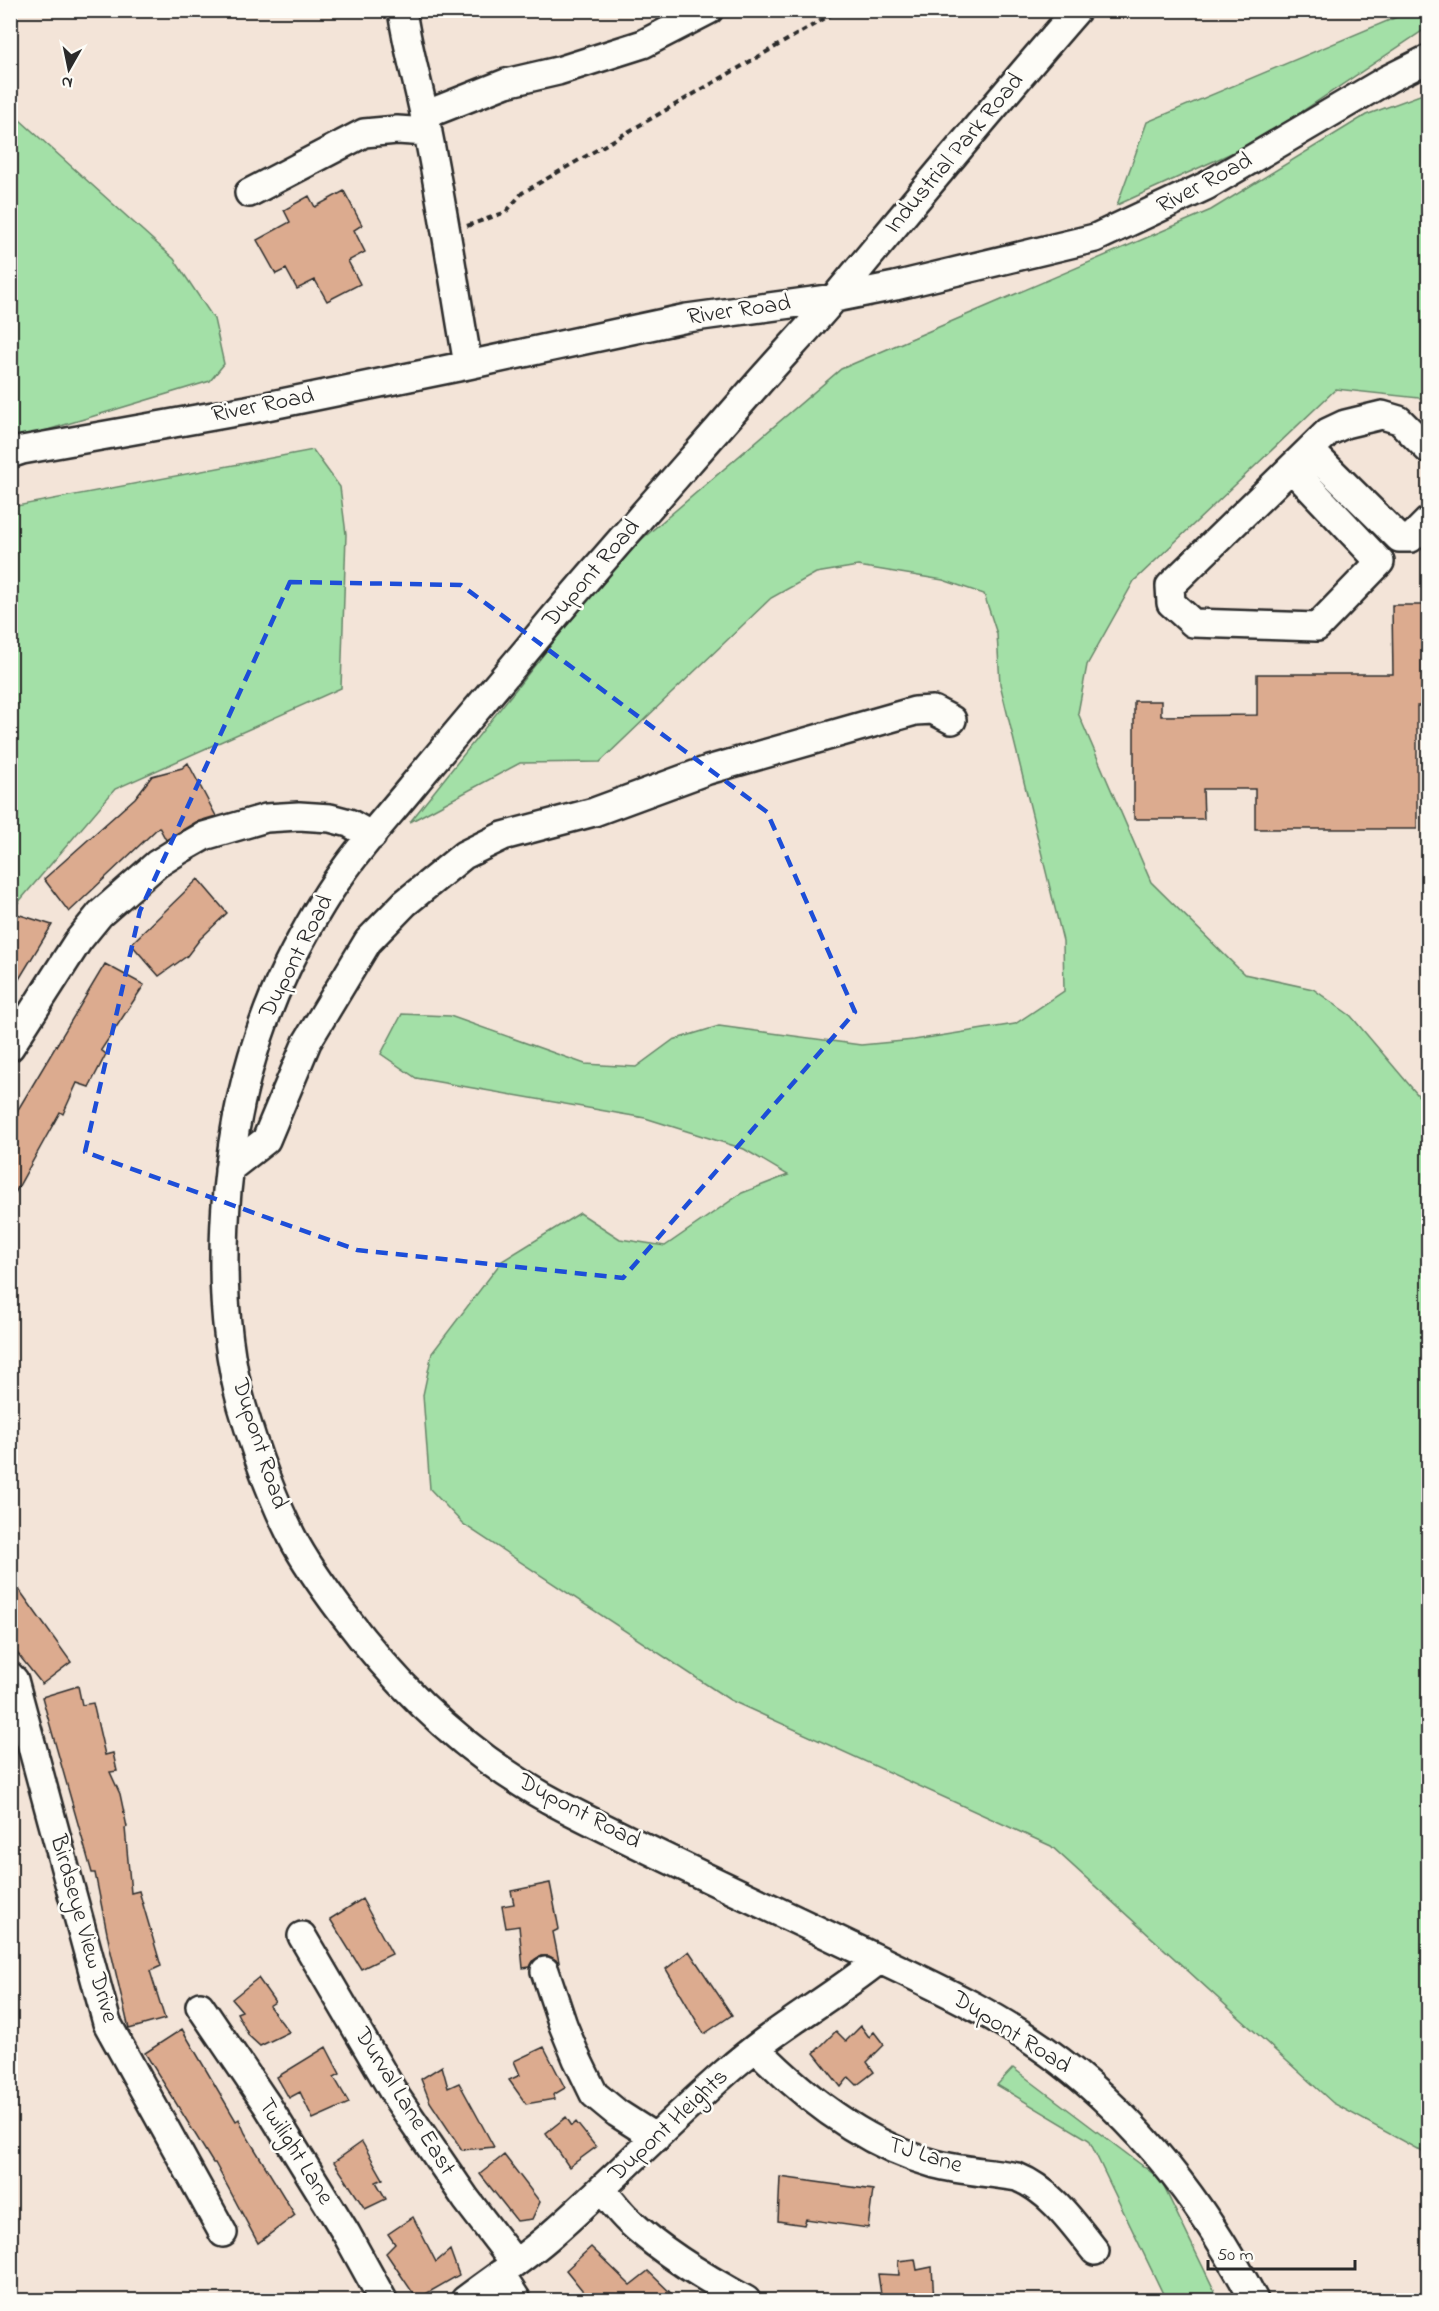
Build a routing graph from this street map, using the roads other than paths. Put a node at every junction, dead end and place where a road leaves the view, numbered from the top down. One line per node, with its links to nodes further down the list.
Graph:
1 (402, 10): 5 (street)
2 (710, 10): 5 (street)
3 (1065, 14): 7 (street, Industrial Park Road)
4 (1428, 58): 7 (street, River Road)
5 (426, 123): 6 (street); 8 (street)
6 (249, 193)
7 (835, 298): 8 (street, River Road); 15 (street, Dupont Road)
8 (468, 365): 11 (street, River Road)
9 (1428, 449): 10 (street)
10 (1310, 450): 12 (street); 13 (street)
11 (10, 454)
12 (1291, 468): 12 (street)
13 (1428, 520)
14 (952, 720): 17 (street)
15 (372, 836): 16 (street); 17 (street, Dupont Road)
16 (10, 1047)
17 (229, 1169): 20 (street, Dupont Road)
18 (10, 1676): 26 (street, Birdseye View Drive)
19 (302, 1936): 28 (street, Durval Lane East)
20 (879, 1960): 23 (street, Dupont Heights); 33 (street, Dupont Road)
21 (545, 1971): 24 (street)
22 (200, 2006): 29 (street, Twilight Lane)
23 (756, 2048): 24 (street, Dupont Heights); 27 (street, TJ Lane)
24 (656, 2139): 25 (street, Dupont Heights)
25 (602, 2189): 28 (street, Dupont Heights); 32 (street)
26 (223, 2233)
27 (1095, 2251)
28 (507, 2268): 30 (street, Dupont Heights); 31 (street, Durval Lane East)
29 (383, 2301)
30 (465, 2301)
31 (517, 2301)
32 (746, 2301)
33 (1254, 2301)

